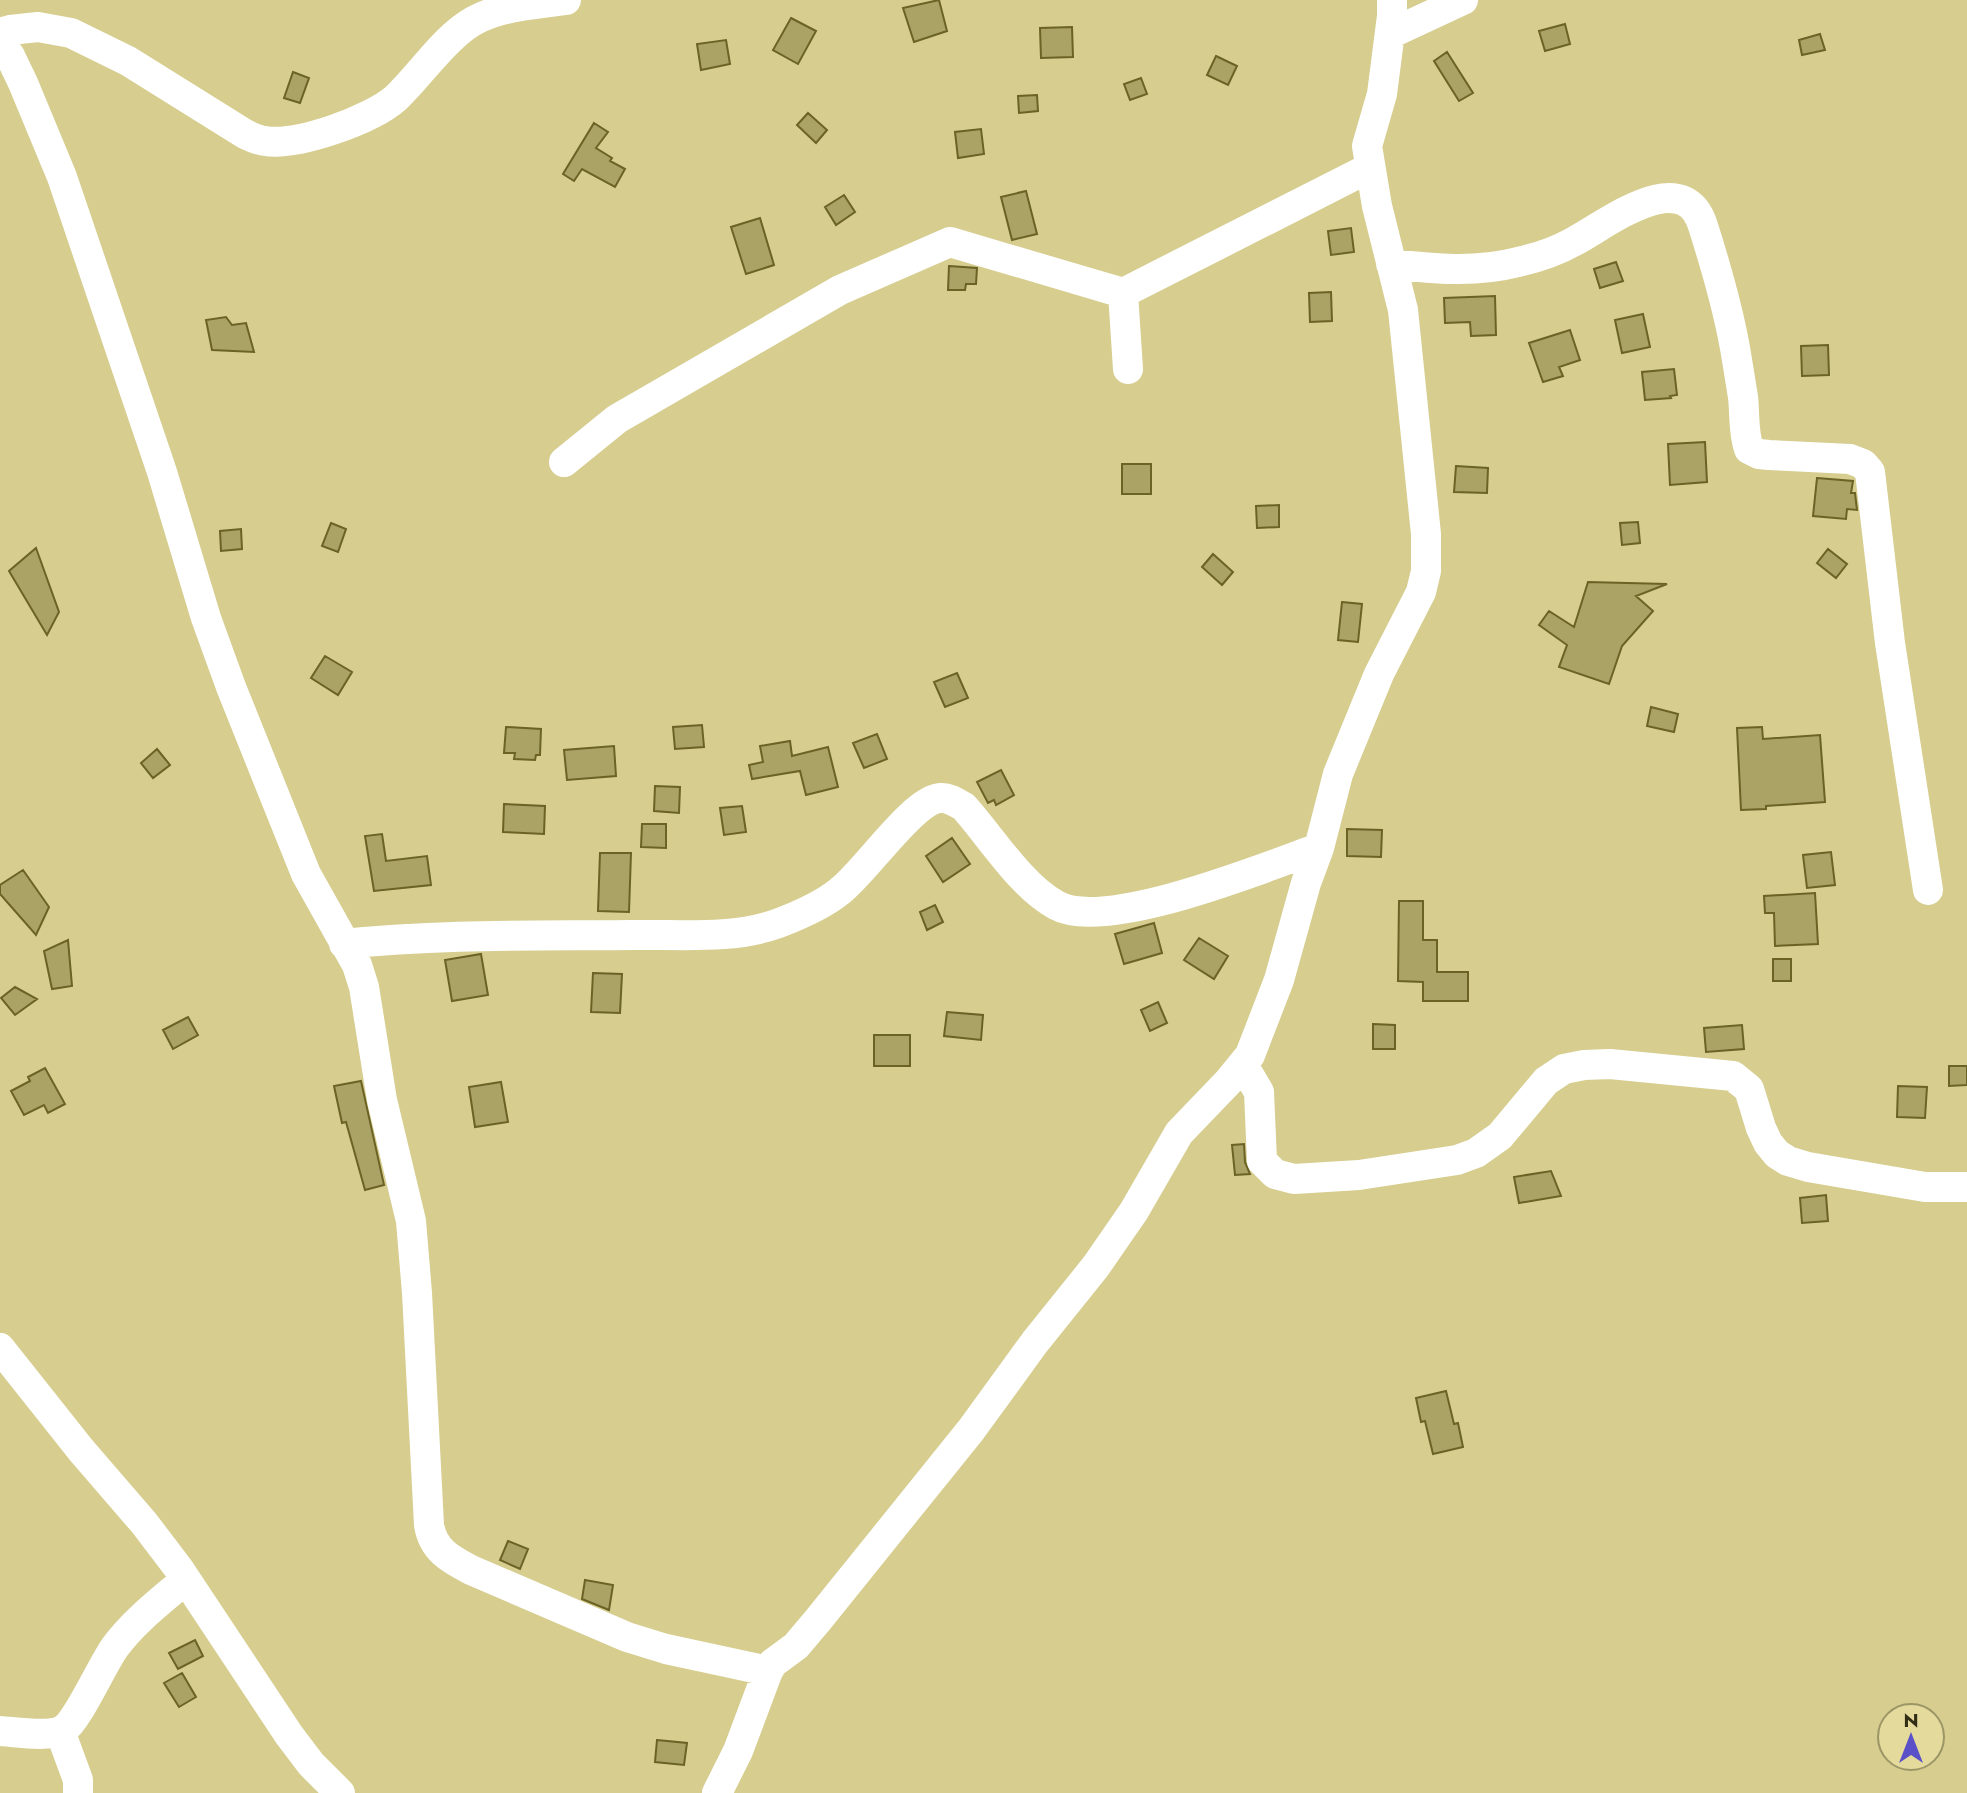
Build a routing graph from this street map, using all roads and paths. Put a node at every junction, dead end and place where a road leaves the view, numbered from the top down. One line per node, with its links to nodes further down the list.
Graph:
1 (566, 0): 4 (street)
2 (1392, 0): 5 (street)
3 (1463, 0): 5 (street)
4 (0, 33)
5 (1390, 34): 7 (street)
6 (0, 43): 14 (street)
7 (1369, 168): 8 (street); 9 (street)
8 (1391, 264): 12 (street); 13 (street)
9 (1123, 293): 10 (street); 11 (street)
10 (1128, 369)
11 (564, 462)
12 (1319, 848): 14 (street); 15 (street)
13 (1928, 890)
14 (344, 944): 19 (street)
15 (1243, 1065): 16 (street); 19 (street)
16 (1967, 1187)
17 (0, 1348): 18 (street)
18 (185, 1580): 21 (street); 23 (street)
19 (768, 1671): 24 (street)
20 (0, 1731): 21 (street)
21 (61, 1731): 22 (street)
22 (78, 1793)
23 (340, 1793)
24 (717, 1793)

